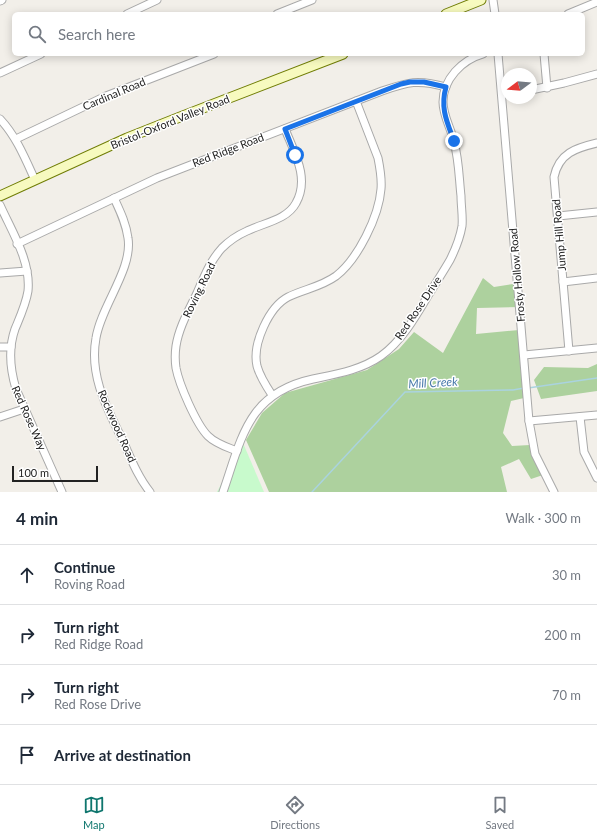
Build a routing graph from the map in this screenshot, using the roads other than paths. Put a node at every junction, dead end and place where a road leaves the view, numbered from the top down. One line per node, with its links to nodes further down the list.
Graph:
1 (157, 0): 6 (street)
2 (312, 0): 7 (street)
3 (481, 0): 8 (main road)
4 (494, 0): 9 (street)
5 (597, 2): 10 (street)
6 (131, 12)
7 (282, 12)
8 (451, 12)
9 (495, 12)
10 (573, 12)
11 (37, 56): 18 (street)
12 (209, 56): 27 (street, Cardinal Road)
13 (338, 56): 29 (main road, Bristol-Oxford Valley Road)
14 (477, 56): 20 (street, Red Rose Drive)
15 (498, 56): 17 (street, Frosty Hollow Road)
16 (544, 56): 21 (street)
17 (501, 73)
18 (0, 74)
19 (597, 74): 21 (street)
20 (446, 87): 23 (street, Red Ridge Road); 45 (street, Red Rose Drive)
21 (547, 88): 22 (street)
22 (537, 89)
23 (356, 101): 26 (street, Red Ridge Road); 45 (street)
24 (505, 104): 44 (street, Frosty Hollow Road)
25 (0, 119): 27 (street)
26 (285, 129): 31 (street, Red Ridge Road); 51 (street, Roving Road)
27 (16, 140): 29 (street)
28 (597, 143): 34 (street, Jump Hill Road)
29 (35, 180): 30 (main road, Bristol-Oxford Valley Road)
30 (0, 196)
31 (114, 198): 35 (street, Red Ridge Road); 54 (street, Rockwood Road)
32 (0, 205): 35 (street, Red Rose Way)
33 (597, 212): 34 (street)
34 (558, 216): 39 (street, Jump Hill Road)
35 (17, 244): 36 (street, Red Rose Way)
36 (27, 271): 37 (street); 41 (street, Red Rose Way)
37 (0, 273)
38 (597, 278): 39 (street)
39 (563, 282): 43 (street, Jump Hill Road)
40 (0, 347): 41 (street)
41 (11, 347): 46 (street, Red Rose Way)
42 (597, 348): 43 (street)
43 (569, 351): 44 (street)
44 (524, 355): 50 (street, Frosty Hollow Road)
45 (272, 395): 51 (street, Red Rose Drive)
46 (24, 409): 48 (street); 53 (street, Red Rose Way)
47 (597, 415): 49 (street)
48 (0, 417)
49 (580, 417): 50 (street); 52 (street)
50 (529, 421): 56 (street, Frosty Hollow Road)
51 (237, 451): 55 (street, Red Rose Drive)
52 (597, 478)
53 (62, 492)
54 (150, 492)
55 (223, 492)
56 (554, 492)

